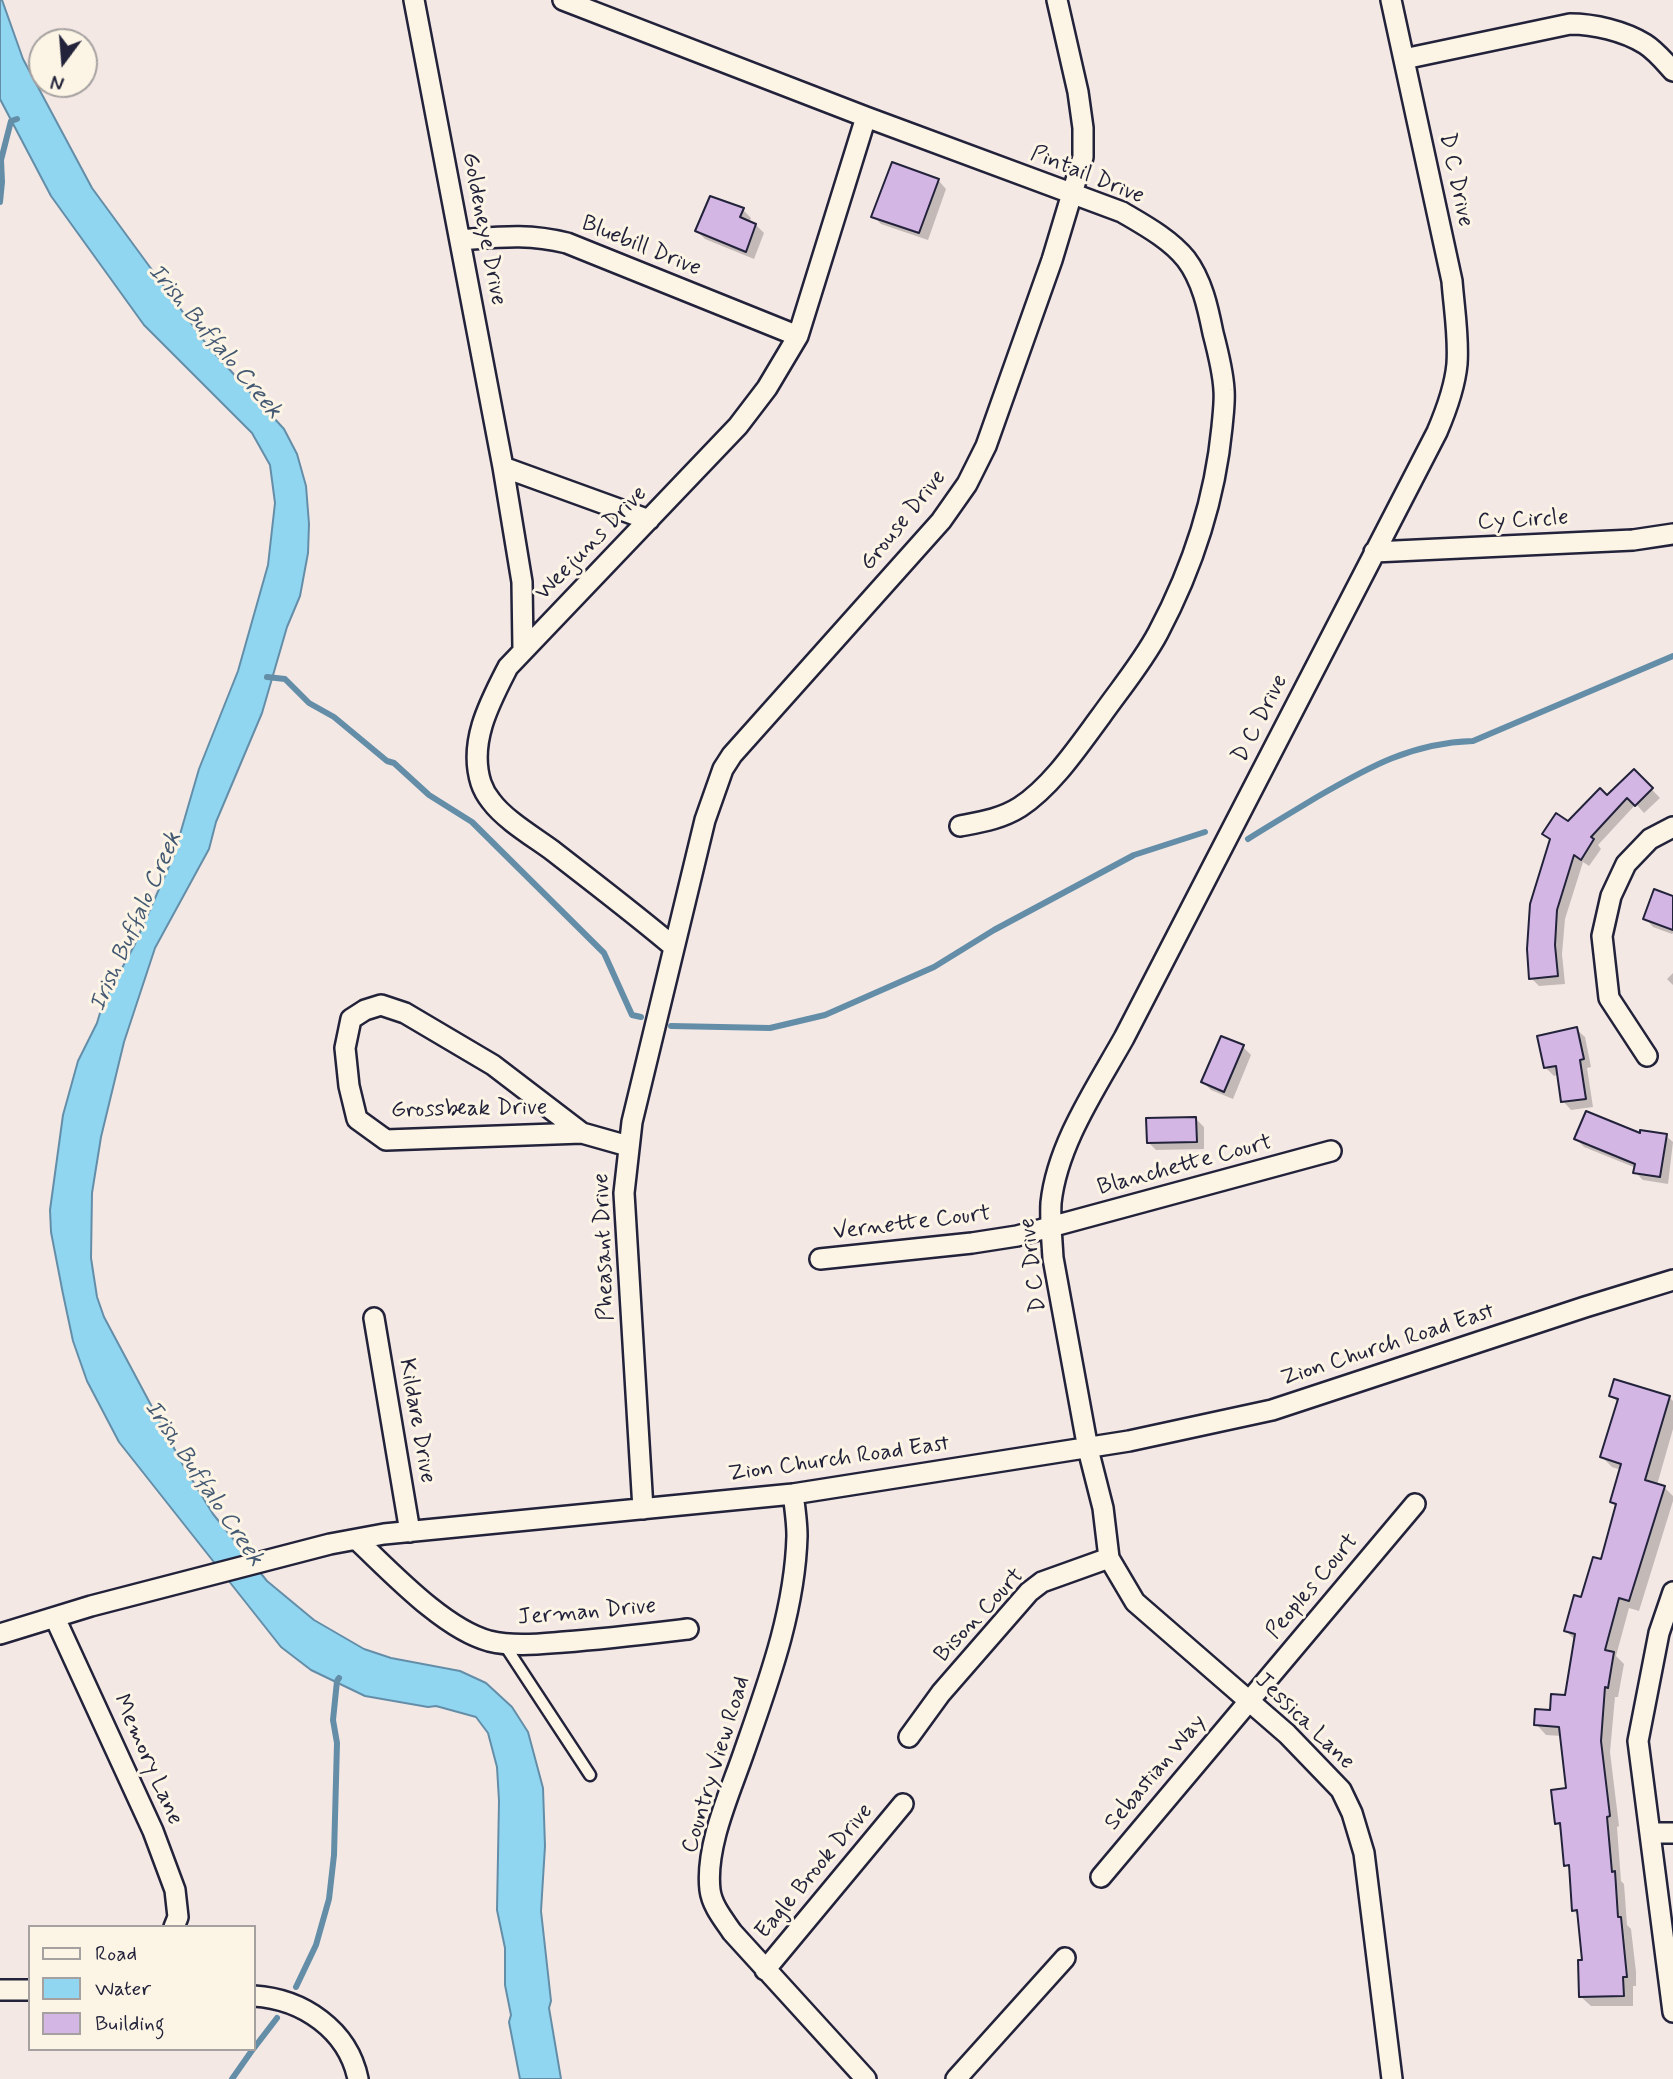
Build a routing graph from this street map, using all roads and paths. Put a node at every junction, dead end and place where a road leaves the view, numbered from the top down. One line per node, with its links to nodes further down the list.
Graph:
1 (414, 0): 9 (street, Goldeneye Drive)
2 (563, 0): 7 (street, Pintail Drive)
3 (1057, 0): 8 (street, Grouse Drive)
4 (1391, 0): 5 (street, D C Drive)
5 (1404, 59): 6 (street); 14 (street, D C Drive)
6 (1673, 71)
7 (866, 117): 8 (street, Pintail Drive); 10 (street, Weejuns Drive)
8 (1072, 195): 16 (street, Pintail Drive); 18 (street, Grouse Drive)
9 (460, 240): 10 (street, Bluebill Drive); 11 (street, Goldeneye Drive)
10 (798, 336): 12 (street, Weejuns Drive)
11 (503, 467): 12 (street); 15 (street, Goldeneye Drive)
12 (649, 520): 15 (street, Weejuns Drive)
13 (1673, 534): 14 (street, Cy Circle)
14 (1374, 552): 23 (street, D C Drive)
15 (523, 649): 18 (street, Weejuns Drive)
16 (960, 826)
17 (1673, 827): 19 (street)
18 (674, 947): 21 (street, Pheasant Drive)
19 (1647, 1056)
20 (582, 1133): 20 (street, Grossbeak Drive); 21 (street, Grossbeak Drive)
21 (628, 1146): 30 (street, Pheasant Drive)
22 (1331, 1151): 23 (street, Blanchette Court)
23 (1051, 1227): 24 (street, Vernette Court); 27 (street, D C Drive)
24 (820, 1259)
25 (1673, 1280): 27 (street, Zion Church Road East)
26 (374, 1318): 31 (street, Kildare Drive)
27 (1088, 1449): 28 (street, Zion Church Road East); 33 (street, Jessica Lane)
28 (793, 1494): 30 (street, Zion Church Road East); 48 (street, Country View Road)
29 (1415, 1504): 39 (street, Peoples Court)
30 (643, 1509): 31 (street, Zion Church Road East)
31 (410, 1532): 32 (street, Zion Church Road East)
32 (356, 1540): 35 (street, Zion Church Road East); 38 (street, Jerman Drive)
33 (1109, 1558): 39 (street, Jessica Lane); 40 (street, Bison Court)
34 (1673, 1592): 43 (street)
35 (55, 1618): 37 (street, Zion Church Road East); 46 (street, Memory Lane)
36 (688, 1629): 38 (street, Jerman Drive)
37 (0, 1634)
38 (504, 1643): 41 (lane)
39 (1249, 1702): 45 (street, Sebastian Way); 56 (street, Jessica Lane)
40 (909, 1737)
41 (590, 1776)
42 (902, 1804): 48 (street, Eagle Brook Drive)
43 (1651, 1833): 44 (street); 52 (street)
44 (1673, 1833)
45 (1101, 1877)
46 (175, 1925)
47 (1065, 1958): 55 (street)
48 (765, 1970): 54 (street, Country View Road)
49 (0, 1990): 50 (street)
50 (28, 1990)
51 (256, 1996): 53 (street)
52 (1673, 2012)
53 (358, 2079)
54 (866, 2079)
55 (956, 2079)
56 (1392, 2079)

